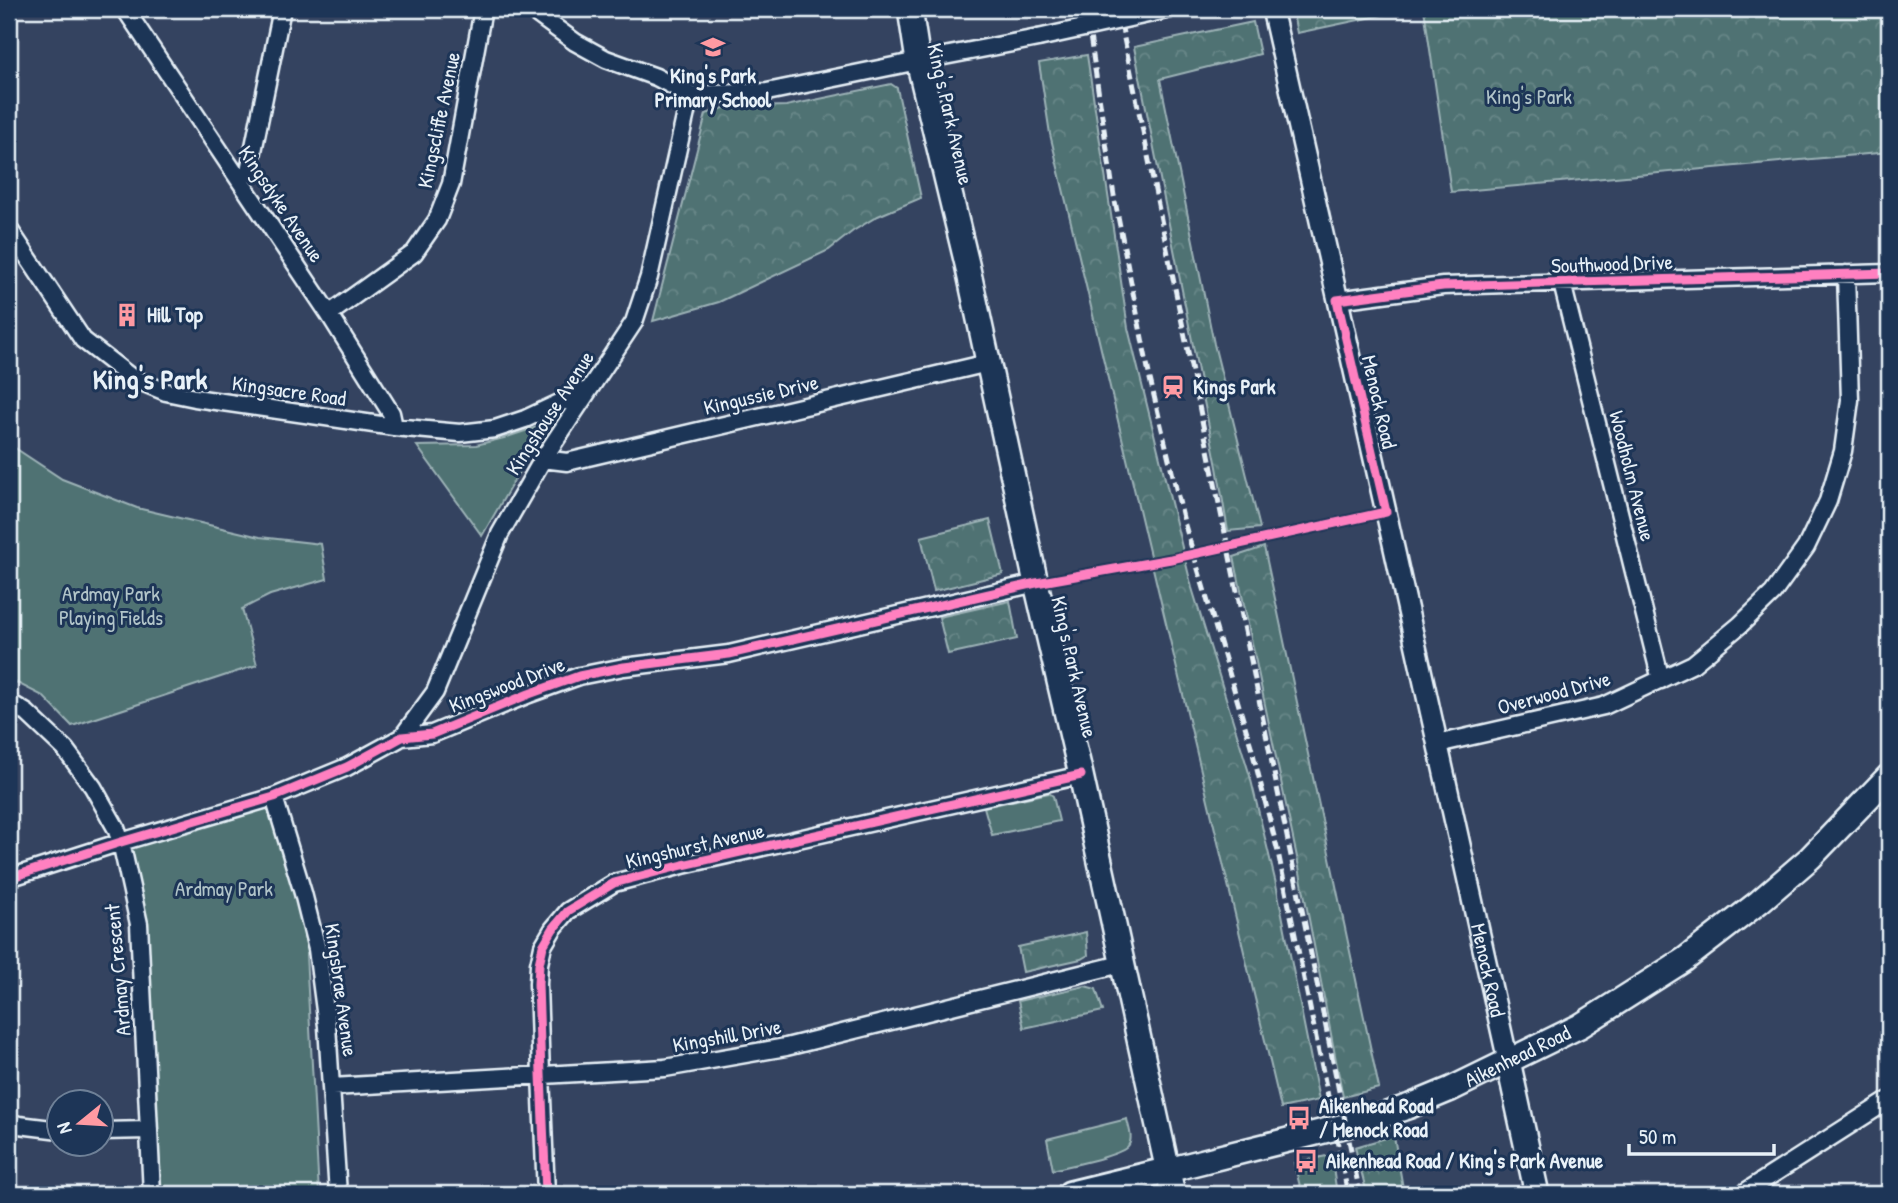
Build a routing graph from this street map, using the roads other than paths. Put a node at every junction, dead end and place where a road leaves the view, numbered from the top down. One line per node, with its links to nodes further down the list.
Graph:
1 (125, 9): 10 (street, Kingsdyke Avenue)
2 (282, 9): 10 (street)
3 (483, 9): 16 (street, Kingscliffe Avenue)
4 (530, 9): 9 (street)
5 (910, 9): 8 (main road, King's Park Avenue)
6 (1172, 9): 8 (street, bridge)
7 (1272, 9): 15 (street, Menock Road)
8 (918, 61): 9 (street); 17 (main road, King's Park Avenue)
9 (690, 95): 18 (street, Kingshouse Avenue)
10 (239, 179): 16 (street, Kingsdyke Avenue)
11 (9, 229): 19 (street, Kingsacre Road)
12 (1846, 274): 13 (street, Southwood Drive); 14 (street, Southwood Drive); 22 (street, Overwood Drive)
13 (1889, 274)
14 (1562, 283): 15 (street, Southwood Drive); 22 (street, Woodholm Avenue)
15 (1337, 300): 25 (street, Menock Road)
16 (329, 314): 19 (street, Kingsdyke Avenue)
17 (988, 363): 20 (street, Kingussie Drive); 21 (main road, King's Park Avenue)
18 (589, 389): 19 (street, Kingsacre Road); 20 (street, Kingshouse Avenue)
19 (394, 427)
20 (542, 460): 24 (street, Kingshouse Avenue)
21 (1036, 583): 24 (street, Kingswood Drive); 26 (main road, King's Park Avenue)
22 (1661, 680): 25 (street, Overwood Drive)
23 (9, 702): 29 (street, Ardmay Crescent)
24 (402, 737): 28 (street, Kingswood Drive)
25 (1437, 744): 32 (street, Menock Road)
26 (1081, 775): 31 (main road, King's Park Avenue); 33 (street, Kingshurst Avenue)
27 (1886, 786): 32 (main road, Aikenhead Road)
28 (274, 797): 29 (street, Kingswood Drive); 34 (street, Kingsbrae Avenue)
29 (121, 842): 30 (street, Kingswood Drive); 38 (street, Ardmay Crescent)
30 (9, 878)
31 (1121, 964): 33 (street, Kingshill Drive); 40 (main road, King's Park Avenue)
32 (1508, 1061): 40 (main road, Aikenhead Road); 46 (main road, Menock Road)
33 (541, 1074): 34 (street, Kingshill Drive); 43 (street, Kingshurst Avenue)
34 (332, 1087): 42 (street, Kingsbrae Avenue)
35 (1889, 1100): 47 (street)
36 (9, 1122): 37 (street)
37 (46, 1128)
38 (149, 1130): 39 (street); 41 (street, Ardmay Crescent)
39 (116, 1131)
40 (1168, 1170): 44 (main road, Aikenhead Road); 45 (main road, King's Park Avenue)
41 (152, 1194)
42 (338, 1194)
43 (547, 1194)
44 (1070, 1194)
45 (1173, 1194)
46 (1537, 1194)
47 (1742, 1194)

